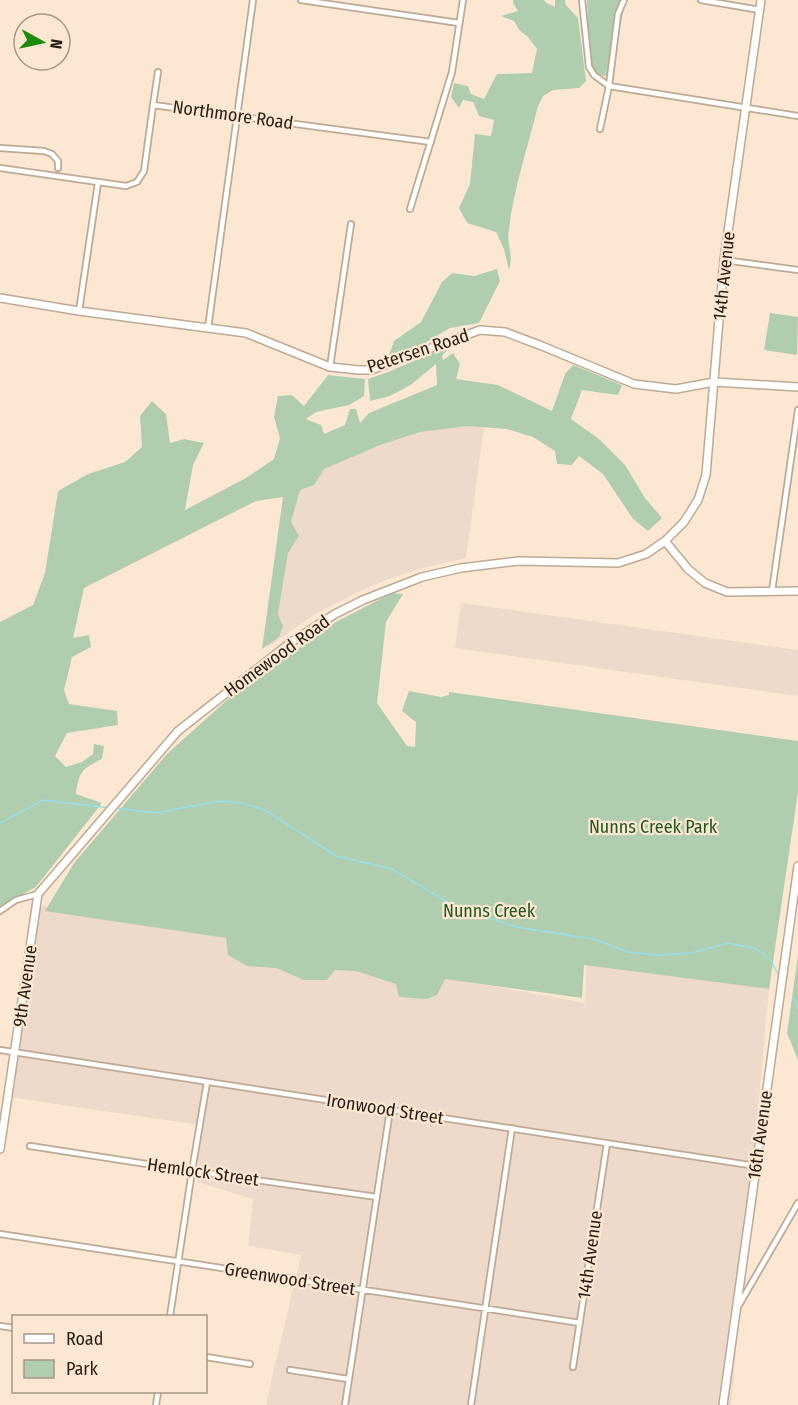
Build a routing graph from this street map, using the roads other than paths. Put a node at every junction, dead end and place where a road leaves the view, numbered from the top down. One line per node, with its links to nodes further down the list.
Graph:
1 (253, 0): 16 (street)
2 (301, 0): 9 (street)
3 (358, 0): 9 (street)
4 (462, 0): 11 (street)
5 (582, 0): 13 (street)
6 (624, 0): 13 (street)
7 (701, 0): 10 (street)
8 (762, 0): 10 (main road, 14th Avenue)
9 (357, 8): 11 (street)
10 (760, 10): 15 (main road, 14th Avenue)
11 (459, 23): 19 (street)
12 (158, 72): 14 (street)
13 (609, 86): 15 (street); 18 (street)
14 (153, 105): 16 (street, Northmore Road); 23 (street, Northmore Road)
15 (746, 109): 17 (street); 26 (main road, 14th Avenue)
16 (237, 116): 19 (street, Northmore Road); 30 (street)
17 (798, 116)
18 (600, 129)
19 (431, 142): 24 (street)
20 (0, 148): 22 (street)
21 (0, 168): 23 (street)
22 (58, 168)
23 (98, 183): 29 (street)
24 (410, 209)
25 (351, 224): 31 (street)
26 (724, 260): 27 (street); 32 (main road, 14th Avenue)
27 (798, 270)
28 (0, 298): 29 (main road, Petersen Road)
29 (79, 311): 30 (main road, Petersen Road)
30 (208, 328): 31 (main road, Petersen Road)
31 (330, 367): 32 (main road, Petersen Road)
32 (714, 382): 33 (main road, Petersen Road); 35 (main road, 14th Avenue)
33 (798, 387)
34 (798, 410): 36 (street)
35 (665, 541): 36 (main road); 39 (main road, Homewood Road)
36 (772, 591): 37 (main road)
37 (798, 591)
38 (798, 866): 49 (main road, 16th Avenue)
39 (38, 894): 40 (street); 42 (main road, 9th Avenue)
40 (0, 910)
41 (0, 1050): 42 (street, Ironwood Street)
42 (15, 1052): 43 (street, Ironwood Street); 48 (main road, 9th Avenue)
43 (207, 1082): 44 (street, Ironwood Street); 50 (street)
44 (390, 1110): 45 (street, Ironwood Street); 51 (street)
45 (512, 1128): 46 (street, Ironwood Street); 56 (street)
46 (606, 1143): 49 (street, Ironwood Street); 59 (street, 14th Avenue)
47 (30, 1146): 50 (street, Hemlock Street)
48 (0, 1149)
49 (756, 1166): 57 (main road, 16th Avenue)
50 (192, 1171): 51 (street, Hemlock Street); 54 (street)
51 (376, 1197): 55 (street)
52 (798, 1203): 57 (street)
53 (0, 1234): 54 (street, Greenwood Street)
54 (179, 1262): 55 (street, Greenwood Street); 58 (street)
55 (362, 1290): 56 (street, Greenwood Street); 64 (street)
56 (485, 1309): 59 (street, Greenwood Street); 66 (street)
57 (736, 1310): 67 (main road, 16th Avenue)
58 (170, 1315)
59 (580, 1323): 62 (street, 14th Avenue)
60 (207, 1358): 61 (street)
61 (250, 1364)
62 (573, 1367)
63 (290, 1370): 64 (street)
64 (348, 1379): 65 (street)
65 (345, 1405)
66 (471, 1405)
67 (723, 1405)

